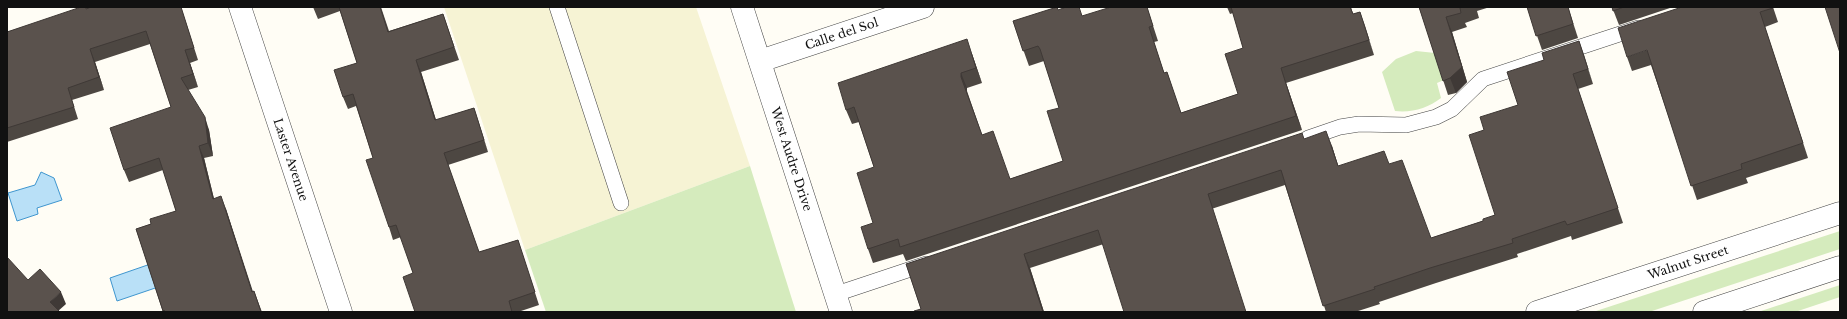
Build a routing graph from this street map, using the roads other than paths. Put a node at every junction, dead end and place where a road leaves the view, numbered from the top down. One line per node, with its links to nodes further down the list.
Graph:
1 (240, 7): 13 (street, Laster Avenue)
2 (557, 7): 8 (lane)
3 (742, 7): 6 (street, West Audre Drive)
4 (923, 7): 6 (street, Calle del Sol)
5 (1649, 24): 7 (lane)
6 (760, 61): 12 (street, West Audre Drive)
7 (1295, 142)
8 (621, 203)
9 (1840, 214): 14 (street, Walnut Street)
10 (943, 259): 12 (lane)
11 (1840, 267): 15 (street)
12 (839, 303)
13 (342, 312)
14 (1537, 312)
15 (1704, 312)

